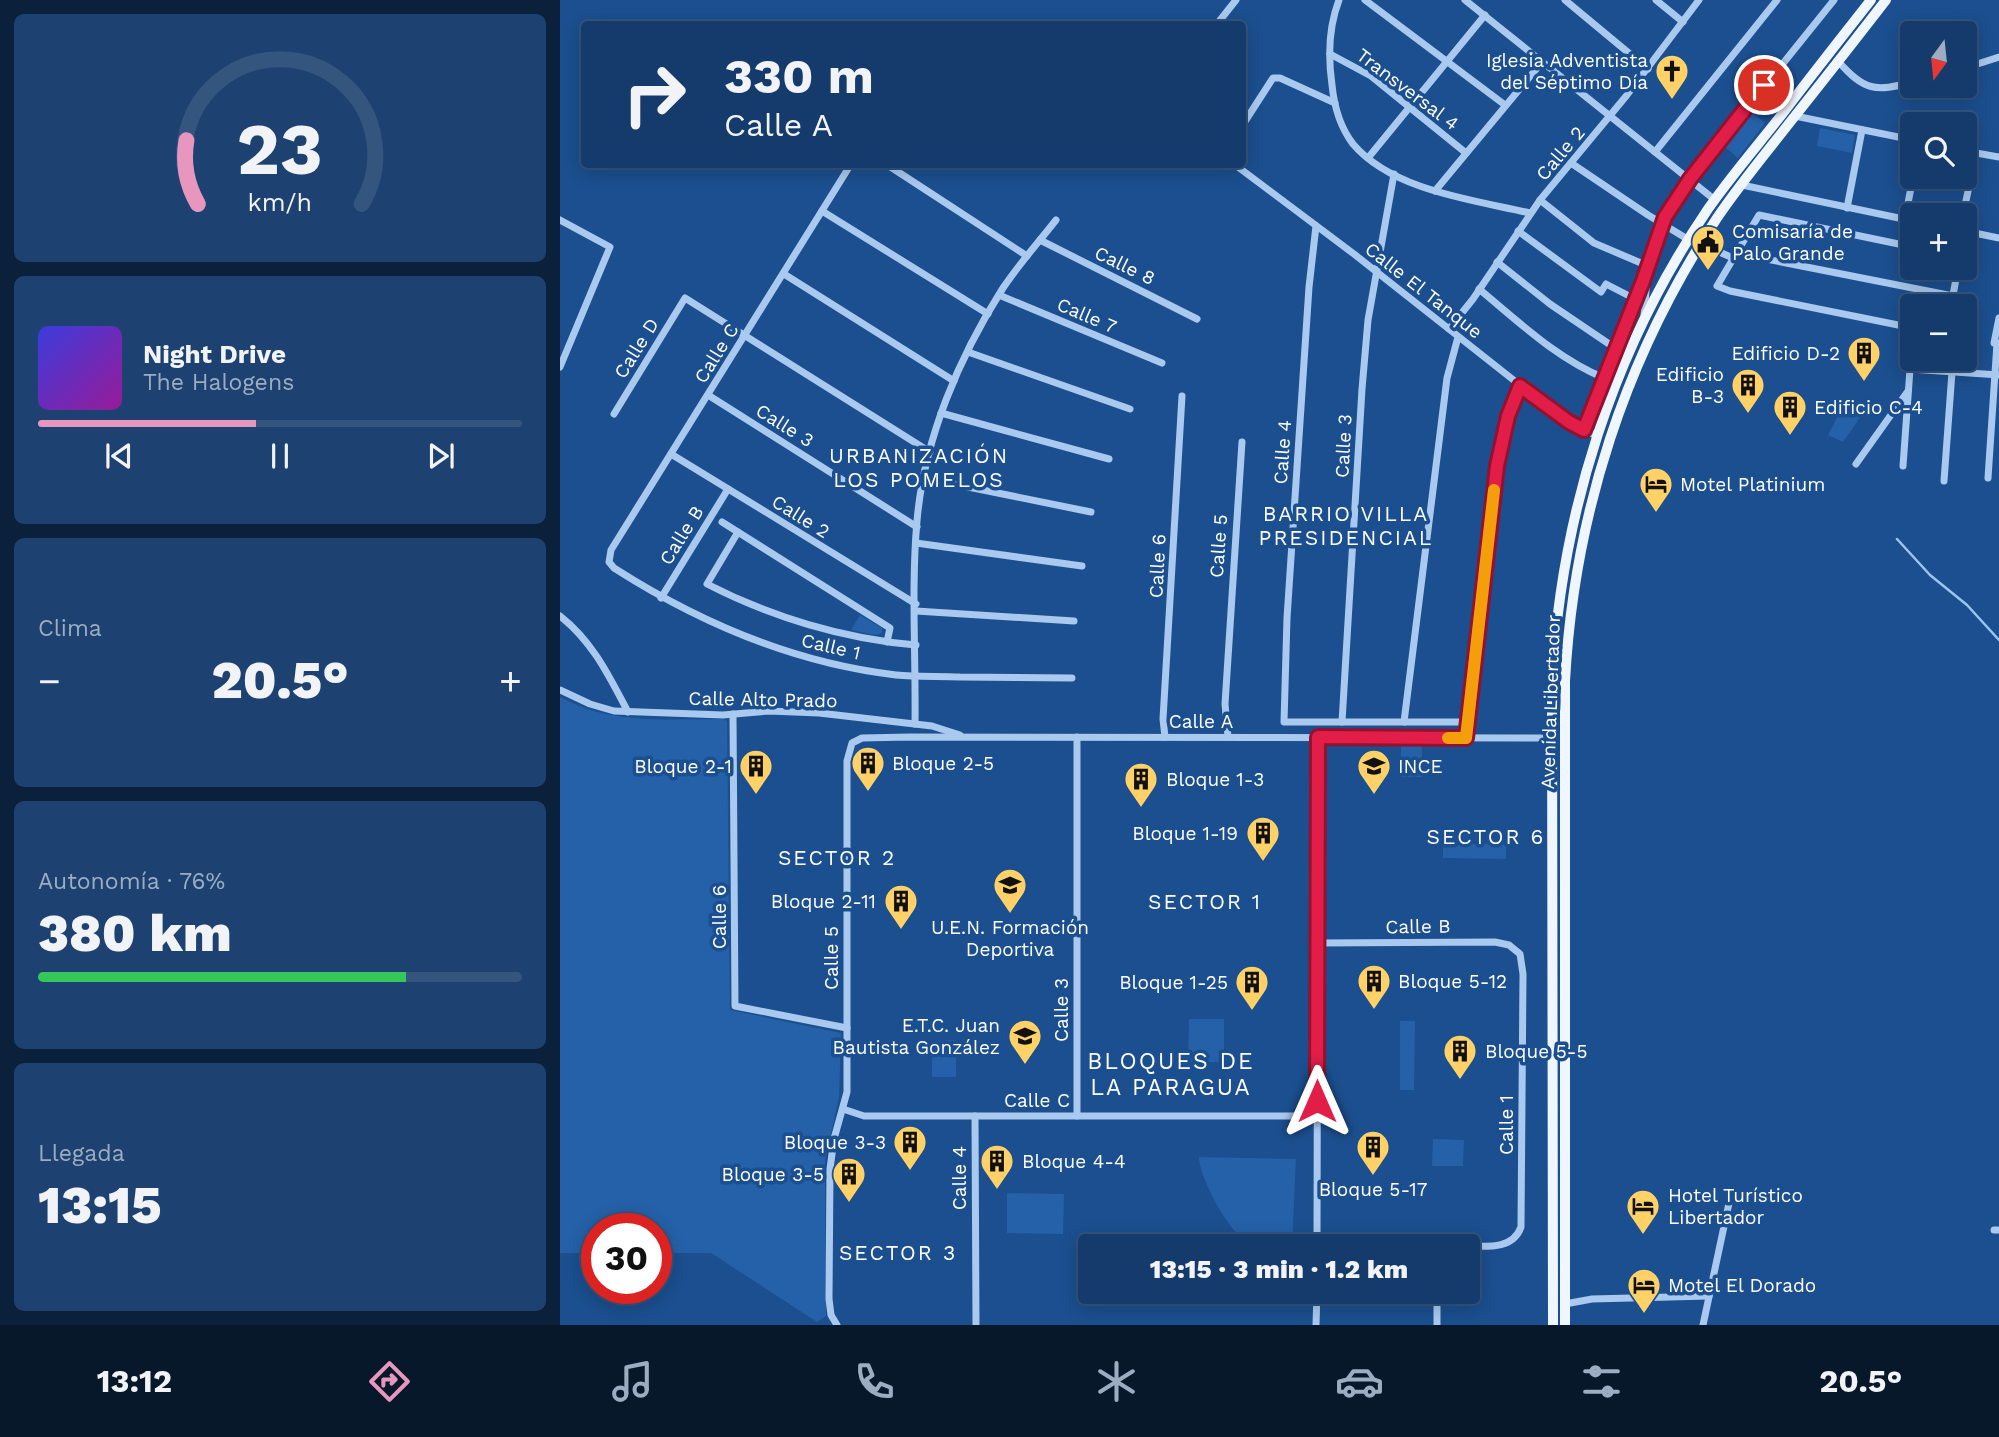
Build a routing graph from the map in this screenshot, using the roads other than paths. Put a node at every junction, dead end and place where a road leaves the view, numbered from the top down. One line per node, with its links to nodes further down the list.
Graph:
1 (1236, 0): 13 (street)
2 (1339, 0): 15 (street)
3 (1365, 0): 17 (street)
4 (1465, 0): 12 (street)
5 (1565, 0): 21 (street)
6 (1656, 0): 14 (street)
7 (1699, 0): 14 (street, Calle 2)
8 (1777, 0): 31 (street)
9 (1834, 0): 41 (street)
10 (1871, 0): 45 (main road, Avenida Libertador)
11 (1886, 0): 18 (main road, Avenida Libertador)
12 (1485, 16): 17 (street); 19 (street)
13 (1219, 21)
14 (1683, 22): 21 (street, Calle 2)
15 (1330, 54): 23 (street); 25 (street, Transversal 4)
16 (1999, 58): 20 (street)
17 (1447, 59): 24 (street); 25 (street)
18 (1838, 61): 22 (street); 26 (main road, Avenida Libertador)
19 (1542, 62): 24 (street); 27 (street)
20 (1978, 64)
21 (1648, 69): 27 (street, Calle 2)
22 (1900, 85)
23 (1335, 103): 28 (street); 35 (street)
24 (1505, 105): 32 (street)
25 (1408, 107): 32 (street, Transversal 4); 35 (street)
26 (1795, 116): 29 (street); 42 (main road, Avenida Libertador)
27 (1610, 117): 31 (street); 36 (street, Calle 2)
28 (1246, 120)
29 (1862, 130): 30 (street); 46 (street)
30 (1900, 137)
31 (1655, 152): 41 (street)
32 (1466, 153): 43 (street)
33 (1977, 153): 34 (street)
34 (1999, 157)
35 (1368, 158): 40 (street)
36 (1572, 163): 44 (street, Calle 2); 52 (street)
37 (849, 168): 47 (street, Calle C)
38 (892, 168): 61 (street)
39 (1239, 168): 53 (street, Calle El Tanque)
40 (1394, 174): 43 (street); 65 (street, Calle 3)
41 (1690, 179): 45 (street); 52 (street)
42 (1742, 185): 46 (street); 59 (main road, Avenida Libertador)
43 (1435, 191): 48 (street)
44 (1540, 200): 48 (street, Calle 2); 64 (street)
45 (1715, 200): 58 (main road, Avenida Libertador)
46 (1847, 208): 49 (street)
47 (822, 211): 66 (street, Calle C); 71 (street)
48 (1530, 214): 54 (street, Calle 2)
49 (1900, 218)
50 (560, 220): 83 (street)
51 (1056, 220): 57 (street)
52 (1662, 224): 58 (street); 64 (street)
53 (1316, 226): 65 (street, Calle El Tanque); 125 (street, Calle 4)
54 (1518, 231): 63 (street, Calle 2); 70 (street)
55 (1977, 233): 56 (street)
56 (1999, 238)
57 (1040, 240): 61 (street); 73 (street, Calle 8)
58 (1689, 240): 59 (main road); 74 (main road, Avenida Libertador)
59 (1700, 244): 62 (street); 139 (main road, Avenida Libertador)
60 (1900, 244): 62 (street)
61 (1027, 256): 69 (street)
62 (1735, 256): 68 (street); 75 (street)
63 (1497, 262): 67 (street, Calle 2); 80 (street)
64 (1648, 266): 70 (street); 74 (street)
65 (1376, 271): 76 (street, Calle El Tanque); 126 (street, Calle 3)
66 (784, 274): 77 (street, Calle C); 87 (street)
67 (1479, 289): 76 (street, Calle 2); 86 (street)
68 (1942, 294)
69 (999, 295): 71 (street); 82 (street, Calle 7)
70 (1635, 299): 80 (street)
71 (988, 314): 81 (street)
72 (1999, 318): 79 (street)
73 (1197, 319)
74 (1643, 321): 96 (main road, Avenida Libertador)
75 (1900, 325)
76 (1449, 329): 78 (street, Calle El Tanque)
77 (745, 336): 90 (street, Calle C); 93 (street, Calle D); 98 (street)
78 (1458, 337): 88 (street, Calle El Tanque); 128 (street)
79 (1997, 343): 85 (street)
80 (1615, 348): 86 (street)
81 (968, 352): 87 (street); 92 (street)
82 (1162, 363)
83 (560, 367)
84 (1952, 372): 85 (street); 89 (street); 105 (street)
85 (1997, 375): 104 (street)
86 (1604, 378): 95 (street)
87 (954, 381): 94 (street)
88 (1520, 386): 95 (street, Calle El Tanque); 129 (street)
89 (1909, 390): 101 (street); 102 (street)
90 (708, 395): 99 (street, Calle C); 109 (street, Calle 3)
91 (1182, 396): 133 (street, Calle 6)
92 (1130, 409)
93 (614, 414)
94 (942, 414): 98 (street); 100 (street)
95 (1584, 430): 96 (street, Calle El Tanque)
96 (1597, 436): 138 (main road, Avenida Libertador)
97 (1242, 442): 134 (street, Calle 5)
98 (930, 452): 103 (street)
99 (671, 454): 106 (street, Calle 2); 112 (street, Calle C)
100 (1109, 459)
101 (1856, 464)
102 (1903, 466)
103 (924, 478): 107 (street); 109 (street)
104 (1988, 478)
105 (1944, 481)
106 (728, 489): 114 (street, Calle B); 115 (street, Calle 2)
107 (1091, 512)
108 (722, 522): 110 (street)
109 (917, 527): 111 (street)
110 (738, 532): 118 (street); 118 (street)
111 (916, 543): 113 (street); 115 (street)
112 (608, 558): 114 (street, Calle 1)
113 (1082, 566)
114 (661, 597): 120 (street, Calle 1)
115 (916, 607): 117 (street, Calle 2); 119 (street)
116 (560, 616): 123 (street)
117 (1074, 621)
118 (887, 642): 119 (street)
119 (916, 645): 120 (street)
120 (916, 676): 121 (street, Calle 1); 130 (street)
121 (1072, 678)
122 (560, 690): 123 (street, Calle Alto Prado)
123 (628, 712): 124 (street, Calle Alto Prado)
124 (733, 714): 130 (street, Calle Alto Prado); 143 (street, Calle 6)
125 (1310, 722): 126 (street); 135 (street)
126 (1342, 722): 127 (street)
127 (1366, 722): 128 (street); 136 (street)
128 (1404, 722): 129 (street)
129 (1468, 722): 137 (street)
130 (915, 724): 131 (street, Calle Alto Prado)
131 (968, 737): 132 (street, Calle A); 140 (street, Calle A)
132 (1077, 737): 133 (street, Calle A); 146 (street, Calle 3)
133 (1165, 737): 134 (street, Calle A)
134 (1228, 737): 135 (street, Calle A)
135 (1314, 737): 136 (street, Calle A); 141 (street)
136 (1366, 737): 137 (street, Calle A)
137 (1466, 738): 138 (street, Calle A)
138 (1552, 738): 139 (main road); 159 (main road, Avenida Libertador)
139 (1564, 738): 154 (main road, Avenida Libertador)
140 (852, 743): 143 (street, Calle 5)
141 (1318, 943): 142 (street, Calle B); 147 (street)
142 (1517, 950): 150 (street, Calle 1)
143 (847, 1028): 144 (street, Calle 5)
144 (843, 1109): 145 (street, Calle C); 155 (street, Calle 5)
145 (975, 1115): 146 (street, Calle C); 156 (street, Calle 4)
146 (1077, 1115): 147 (street, Calle C)
147 (1317, 1116): 149 (street)
148 (1728, 1203): 151 (street)
149 (1317, 1234)
150 (1480, 1245)
151 (1709, 1296): 154 (street); 161 (street)
152 (1317, 1304): 157 (street)
153 (1437, 1304): 158 (street)
154 (1565, 1304): 160 (main road, Avenida Libertador)
155 (837, 1325)
156 (976, 1325)
157 (1317, 1325)
158 (1437, 1325)
159 (1553, 1325)
160 (1565, 1325)
161 (1703, 1325)

